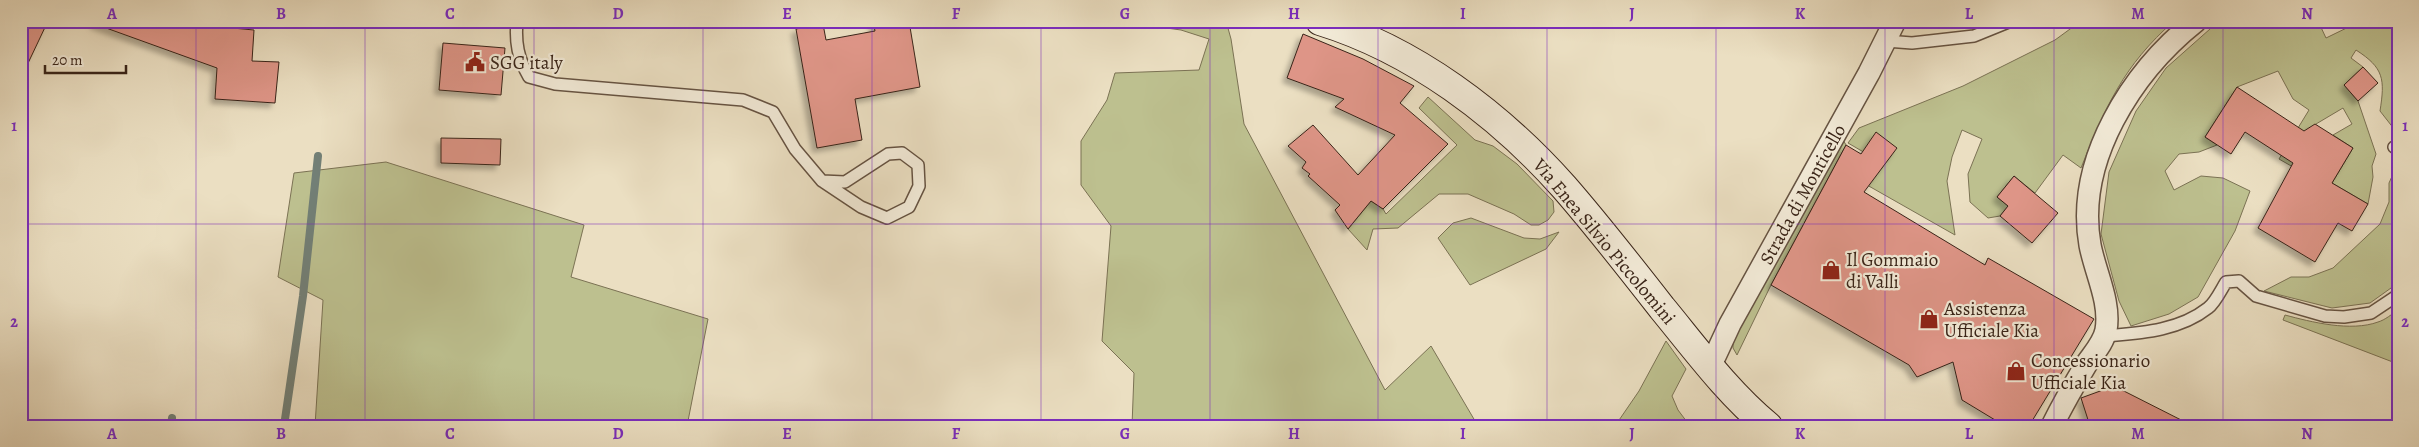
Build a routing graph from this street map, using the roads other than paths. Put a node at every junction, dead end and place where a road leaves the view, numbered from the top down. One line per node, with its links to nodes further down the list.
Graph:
1 (517, 21): 7 (lane)
2 (1320, 21): 10 (main road, Via Enea Silvio Piccolomini)
3 (1895, 21): 6 (street, Strada di Monticello)
4 (2011, 21): 6 (lane)
5 (2196, 21): 9 (street)
6 (1886, 41): 10 (street, Strada di Monticello)
7 (822, 182): 7 (lane)
8 (2398, 296): 9 (lane)
9 (2105, 336): 12 (street)
10 (1710, 367): 11 (main road, Via Enea Silvio Piccolomini)
11 (1768, 426)
12 (2052, 426)

